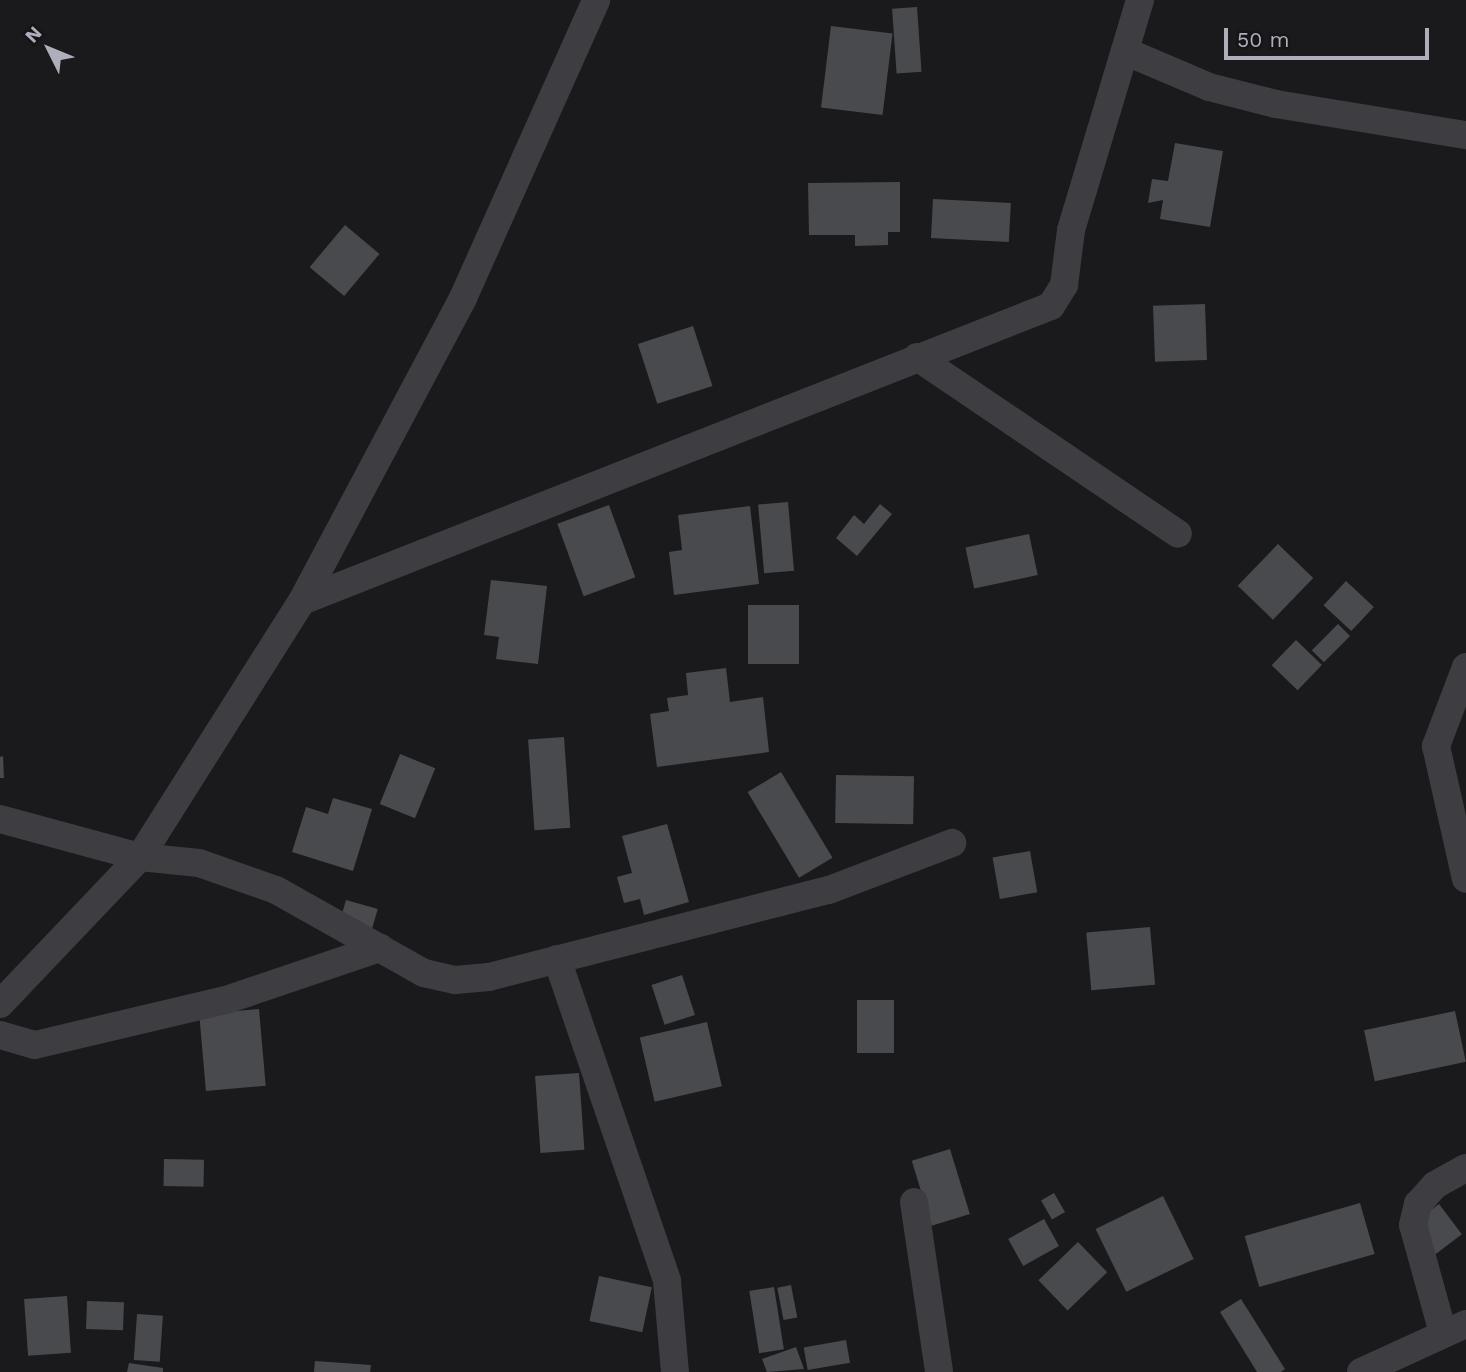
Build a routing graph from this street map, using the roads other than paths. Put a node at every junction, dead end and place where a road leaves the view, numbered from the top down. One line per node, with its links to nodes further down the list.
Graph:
1 (596, 0): 7 (street)
2 (1140, 0): 3 (street)
3 (1127, 52): 4 (street); 5 (street)
4 (1466, 135)
5 (917, 357): 6 (street); 7 (street)
6 (1178, 534)
7 (302, 601): 11 (street)
8 (1466, 667): 12 (street)
9 (0, 819): 11 (street)
10 (952, 844): 14 (street)
11 (140, 857): 13 (street); 15 (street)
12 (1466, 879)
13 (380, 948): 14 (street); 16 (street)
14 (557, 959): 20 (street)
15 (0, 1004)
16 (0, 1035)
17 (1466, 1168): 19 (street)
18 (914, 1202): 21 (street)
19 (1455, 1329): 22 (street)
20 (675, 1372)
21 (939, 1372)
22 (1361, 1372)

